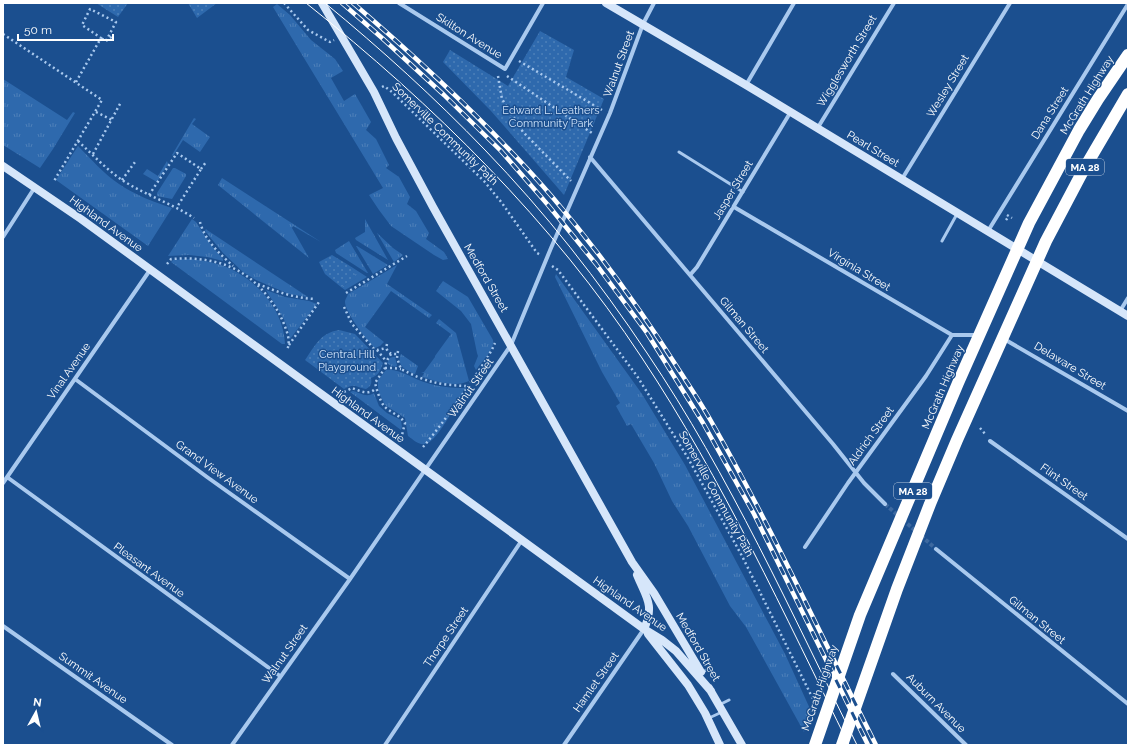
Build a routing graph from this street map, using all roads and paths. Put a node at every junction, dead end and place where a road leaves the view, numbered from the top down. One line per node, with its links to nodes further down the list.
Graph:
1 (284, 3): 16 (path)
2 (322, 3): 80 (main road, Medford Street)
3 (399, 3): 18 (street, Skilton Avenue)
4 (542, 3): 18 (street, Skilton Avenue)
5 (606, 3): 11 (main road, Pearl Street)
6 (654, 3): 11 (street, Walnut Street)
7 (794, 3): 22 (street)
8 (894, 3): 30 (street, Wigglesworth Street)
9 (1010, 3): 40 (street, Wesley Street)
10 (1128, 4): 54 (street, Dana Street)
11 (643, 24): 22 (main road, Pearl Street); 35 (street, Walnut Street)
12 (3, 34): 21 (path)
13 (114, 35): 15 (path)
14 (101, 38): 15 (path); 15 (path); 21 (path)
15 (106, 41)
16 (330, 42)
17 (1128, 55): 57 (highway, McGrath Highway / MA 28)
18 (512, 56): 26 (path)
19 (498, 76): 43 (path)
20 (506, 76): 31 (path)
21 (76, 82): 27 (path)
22 (746, 86): 28 (main road, Pearl Street)
23 (382, 88): 58 (path, Somerville Community Path)
24 (1127, 98): 60 (highway, MA 28)
25 (120, 102): 29 (path)
26 (602, 110)
27 (96, 112): 29 (path); 32 (path)
28 (790, 113): 30 (main road, Pearl Street); 45 (street, Jasper Street)
29 (112, 120): 34 (path)
30 (817, 129): 40 (main road, Pearl Street)
31 (592, 133)
32 (78, 141): 34 (path); 42 (path)
33 (679, 152): 45 (lane)
34 (93, 154): 41 (path)
35 (590, 157): 65 (street, Gilman Street); 80 (street, Walnut Street)
36 (135, 162): 41 (path)
37 (206, 162): 39 (path)
38 (3, 166): 44 (main road, Highland Avenue)
39 (201, 169): 46 (path); 47 (path)
40 (902, 179): 49 (main road, Pearl Street)
41 (122, 180): 46 (path)
42 (54, 181)
43 (571, 181)
44 (35, 187): 55 (street); 64 (main road, Highland Avenue)
45 (742, 192): 48 (street, Jasper Street)
46 (149, 195): 47 (path)
47 (177, 207): 50 (path)
48 (734, 207): 65 (street, Jasper Street); 74 (street, Virginia Street)
49 (958, 213): 54 (main road, Pearl Street); 56 (lane)
50 (194, 218)
51 (1012, 218): 52 (path)
52 (1006, 220)
53 (200, 222): 63 (path)
54 (988, 231): 57 (main road, Pearl Street)
55 (3, 237)
56 (942, 241)
57 (1017, 249): 60 (main road, Pearl Street); 75 (highway, McGrath Highway / MA 28)
58 (539, 254)
59 (407, 256): 67 (path)
60 (1037, 260): 72 (main road, Pearl Street); 76 (highway, MA 28)
61 (168, 264): 63 (path)
62 (554, 267): 116 (path, Somerville Community Path)
63 (234, 268): 66 (path)
64 (150, 270): 88 (street, Vinal Avenue); 96 (main road, Highland Avenue)
65 (690, 275): 97 (street, Gilman Street)
66 (256, 283): 69 (path); 79 (path)
67 (346, 293)
68 (1128, 298): 72 (street)
69 (315, 299)
70 (319, 302): 79 (path)
71 (344, 307): 82 (path)
72 (1120, 311): 73 (main road, Pearl Street)
73 (1128, 316)
74 (952, 335): 75 (street); 97 (street, Aldrich Street)
75 (980, 335): 125 (highway, McGrath Highway / MA 28)
76 (1002, 338): 92 (street, Delaware Street); 126 (highway, MA 28)
77 (495, 343): 89 (path)
78 (387, 344): 81 (path)
79 (289, 345): 83 (path)
80 (512, 345): 96 (street, Walnut Street); 105 (main road, Medford Street)
81 (386, 348): 82 (path); 84 (path)
82 (376, 349): 85 (path)
83 (287, 350)
84 (391, 354): 85 (path); 87 (path)
85 (386, 361): 86 (path)
86 (385, 368): 87 (path); 90 (path)
87 (401, 369): 89 (path)
88 (75, 379): 98 (street, Vinal Avenue); 106 (street, Grand View Avenue)
89 (468, 386): 95 (path)
90 (376, 387): 91 (path); 93 (path)
91 (344, 392)
92 (1128, 411)
93 (402, 435)
94 (990, 441): 101 (street, Flint Street)
95 (423, 447)
96 (425, 470): 102 (main road, Highland Avenue); 106 (street, Walnut Street)
97 (856, 472): 100 (street, Gilman Street); 103 (street, Aldrich Street)
98 (7, 477): 99 (street, Vinal Avenue); 112 (street, Pleasant Avenue)
99 (3, 483)
100 (885, 504)
101 (1128, 539)
102 (522, 540): 108 (main road, Highland Avenue); 121 (street, Thorpe Street)
103 (805, 546)
104 (936, 549): 115 (street, Gilman Street)
105 (632, 562): 108 (main road, Medford Street); 110 (main road, Medford Street)
106 (350, 579): 112 (street, Walnut Street)
107 (3, 626): 119 (street, Summit Avenue)
108 (644, 629): 113 (main road, Highland Avenue); 118 (main road); 122 (street, Hamlet Street)
109 (710, 668): 110 (lane)
110 (701, 673): 113 (main road, Medford Street)
111 (893, 674): 127 (street, Auburn Avenue)
112 (280, 676): 120 (street, Walnut Street)
113 (711, 691): 117 (main road, Medford Street)
114 (728, 700): 117 (lane)
115 (1128, 704)
116 (817, 706)
117 (721, 709): 118 (lane); 124 (main road, Medford Street)
118 (708, 719): 123 (main road)
119 (172, 745)
120 (232, 745)
121 (385, 745)
122 (564, 745)
123 (720, 745)
124 (742, 745)
125 (815, 745)
126 (842, 745)
127 (966, 745)

